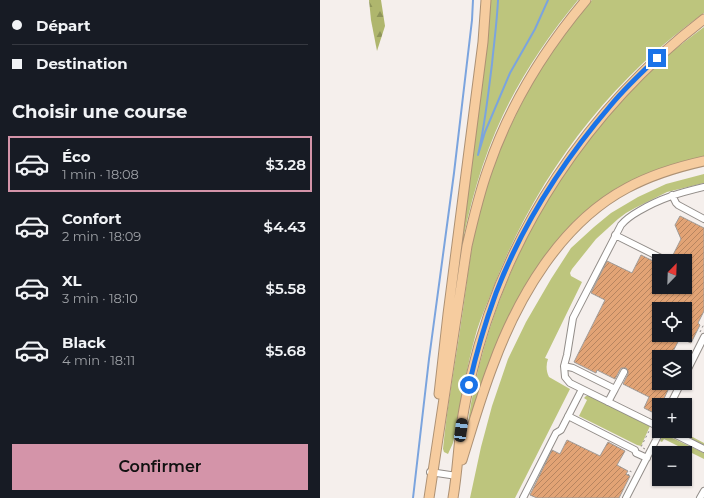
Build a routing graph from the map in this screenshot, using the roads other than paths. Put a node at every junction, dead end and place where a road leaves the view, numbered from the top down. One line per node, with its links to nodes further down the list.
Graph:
1 (486, 0): 23 (highway)
2 (586, 0): 23 (highway)
3 (704, 19): 24 (highway)
4 (704, 161): 24 (highway)
5 (704, 187): 6 (lane)
6 (672, 195): 7 (lane); 8 (lane)
7 (704, 219)
8 (615, 235): 9 (lane); 12 (lane)
9 (653, 254)
10 (704, 337): 11 (lane)
11 (692, 361)
12 (564, 366): 14 (lane); 15 (lane)
13 (624, 372): 14 (lane)
14 (615, 388): 16 (lane)
15 (582, 389): 16 (lane); 17 (lane)
16 (608, 402): 18 (lane)
17 (568, 416): 22 (lane); 27 (lane)
18 (652, 424)
19 (656, 438): 22 (lane)
20 (682, 438): 21 (lane)
21 (704, 449)
22 (647, 458): 28 (lane)
23 (431, 472): 24 (lane); 25 (highway)
24 (457, 476): 26 (highway)
25 (428, 498)
26 (453, 498)
27 (523, 498)
28 (626, 498)

